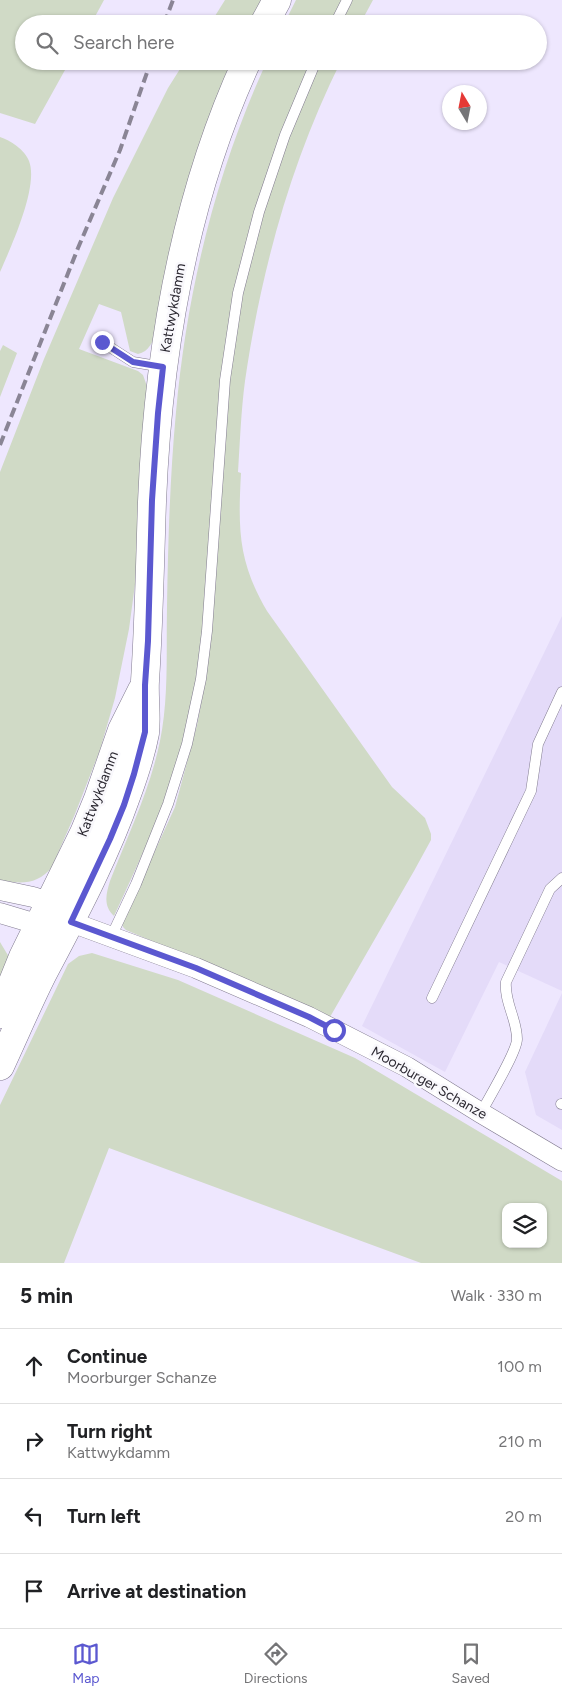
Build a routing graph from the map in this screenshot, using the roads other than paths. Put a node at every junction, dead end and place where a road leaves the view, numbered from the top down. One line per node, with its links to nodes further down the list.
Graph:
1 (276, 0): 3 (main road)
2 (347, 0): 4 (lane)
3 (268, 15)
4 (340, 15)
5 (243, 70): 8 (main road, Kattwykdamm)
6 (312, 70): 16 (lane)
7 (102, 342): 8 (lane)
8 (163, 367): 9 (main road, Kattwykdamm)
9 (145, 685): 14 (main road, Kattwykdamm); 15 (main road, Kattwykdamm)
10 (562, 692): 17 (lane)
11 (562, 878): 20 (lane)
12 (0, 890): 14 (street)
13 (0, 913): 14 (street)
14 (45, 914): 15 (main road); 18 (main road, Kattwykdamm)
15 (71, 922): 16 (street, Moorburger Schanze); 19 (main road, Kattwykdamm)
16 (111, 937): 20 (street, Moorburger Schanze)
17 (432, 998)
18 (0, 1014)
19 (0, 1066)
20 (480, 1113): 21 (street, Moorburger Schanze)
21 (562, 1161)

